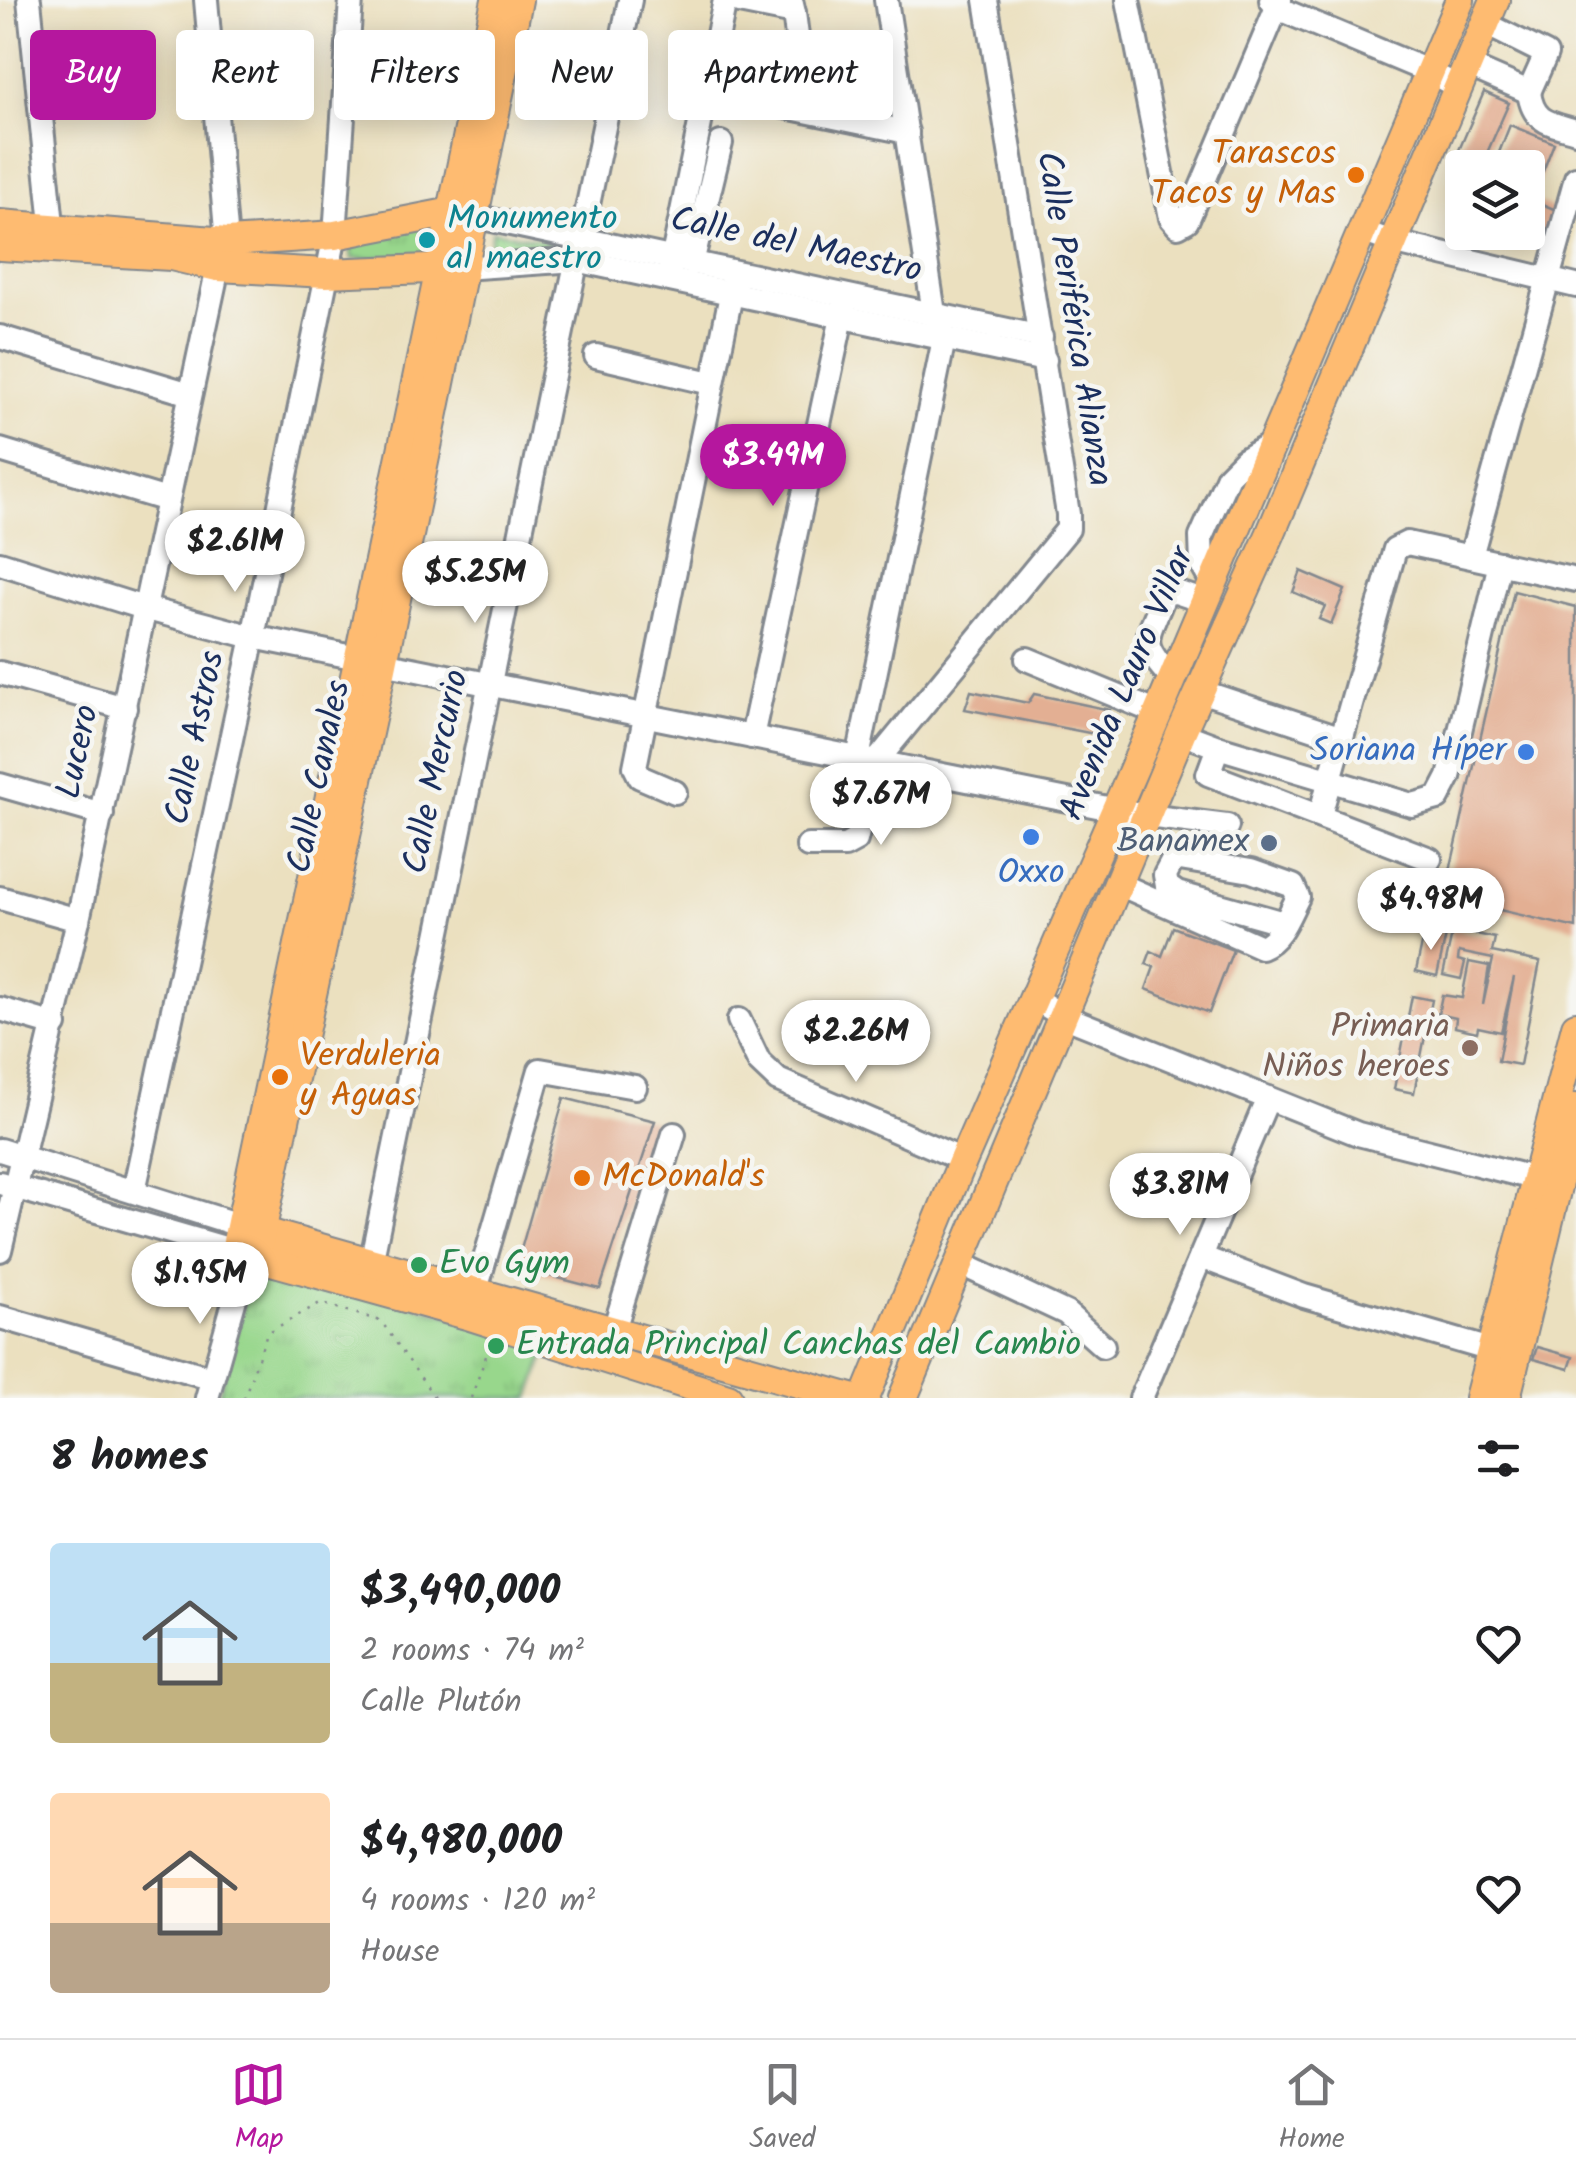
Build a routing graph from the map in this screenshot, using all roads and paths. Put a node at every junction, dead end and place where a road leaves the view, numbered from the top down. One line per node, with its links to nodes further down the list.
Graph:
1 (30, 0): 29 (street)
2 (206, 0): 33 (street, Lucero)
3 (351, 0): 28 (street, Calle Astros)
4 (496, 0): 25 (main road)
5 (518, 0): 25 (main road, Calle Canales)
6 (630, 0): 32 (street, Calle Mercurio)
7 (727, 0): 13 (street); 15 (street)
8 (886, 0): 21 (street)
9 (986, 0): 44 (street, Calle Periférica Alianza)
10 (1128, 0): 12 (street)
11 (1460, 0): 16 (main road, Avenida Lauro Villar)
12 (1276, 3): 16 (street)
13 (792, 7)
14 (1490, 12): 17 (main road, Avenida Lauro Villar); 18 (street)
15 (721, 30)
16 (1430, 72): 17 (street); 27 (main road, Avenida Lauro Villar)
17 (1462, 76): 18 (street); 30 (main road, Avenida Lauro Villar)
18 (1529, 92): 22 (street)
19 (703, 120): 34 (street)
20 (849, 120): 21 (street)
21 (907, 132): 41 (street)
22 (1576, 132)
23 (721, 143): 34 (street)
24 (1576, 178): 37 (street)
25 (462, 214): 28 (main road, Calle del Maestro); 32 (street, Calle del Maestro); 35 (main road, Calle Canales)
26 (0, 224): 29 (main road, Calle del Maestro)
27 (1362, 230): 30 (street); 48 (main road, Avenida Lauro Villar)
28 (335, 235): 33 (main road, Calle del Maestro); 36 (street, Calle Astros)
29 (53, 237): 31 (main road, Calle del Maestro); 33 (main road, Calle del Maestro)
30 (1392, 242): 37 (street); 52 (main road, Avenida Lauro Villar)
31 (0, 246)
32 (578, 250): 34 (street, Calle del Maestro); 35 (street, Calle del Maestro); 64 (street, Calle Mercurio)
33 (222, 255): 36 (main road, Calle del Maestro); 47 (street, Lucero)
34 (678, 267): 38 (street, Calle del Maestro)
35 (452, 268): 36 (main road, Calle del Maestro); 61 (main road, Calle Canales)
36 (326, 273): 59 (street, Calle Astros)
37 (1549, 279): 39 (street); 53 (street)
38 (733, 282): 40 (street, Calle del Maestro); 46 (street)
39 (1576, 286)
40 (844, 306): 41 (street, Calle del Maestro); 43 (street, Calle del Maestro); 70 (street)
41 (934, 313): 43 (street); 44 (street, Calle del Maestro)
42 (0, 337): 47 (street)
43 (944, 340): 44 (street, Calle del Maestro); 73 (street)
44 (1043, 348): 73 (street, Calle Periférica Alianza)
45 (596, 356): 46 (street)
46 (712, 384): 68 (street)
47 (190, 394): 50 (street, Lucero)
48 (1271, 444): 51 (main road, Avenida Lauro Villar); 57 (street)
49 (0, 450): 50 (street)
50 (167, 500): 58 (street, Lucero)
51 (1238, 519): 52 (main road); 57 (main road, Avenida Lauro Villar)
52 (1270, 535): 65 (main road, Avenida Lauro Villar)
53 (1471, 556): 54 (street); 71 (street)
54 (1500, 562): 56 (street); 74 (street)
55 (0, 563): 58 (street)
56 (1576, 580)
57 (1208, 592): 63 (main road, Avenida Lauro Villar); 63 (street)
58 (144, 608): 59 (street); 66 (street, Lucero)
59 (254, 637): 61 (street); 103 (street, Calle Astros)
60 (1027, 659): 67 (street)
61 (372, 661): 64 (street); 104 (main road, Calle Canales)
62 (0, 674): 66 (street)
63 (1172, 679): 67 (main road, Avenida Lauro Villar)
64 (490, 684): 68 (street); 107 (street, Calle Mercurio)
65 (1200, 691): 69 (main road, Avenida Lauro Villar); 71 (street)
66 (125, 708): 78 (street, Lucero)
67 (1158, 713): 77 (main road, Avenida Lauro Villar)
68 (646, 716): 70 (street); 76 (street)
69 (1181, 732): 72 (street); 80 (main road, Avenida Lauro Villar)
70 (752, 737): 73 (street)
71 (1342, 738): 74 (street)
72 (1218, 748): 74 (street); 79 (street)
73 (867, 760): 77 (street); 82 (street)
74 (1330, 782): 79 (street)
75 (0, 785): 78 (street)
76 (675, 792)
77 (1115, 810): 80 (street); 88 (main road, Avenida Lauro Villar)
78 (102, 814): 86 (street, Lucero)
79 (1320, 815): 83 (street)
80 (1147, 816): 81 (street); 84 (main road, Avenida Lauro Villar)
81 (1227, 826)
82 (808, 846)
83 (1430, 859)
84 (1119, 884): 87 (street); 90 (main road, Avenida Lauro Villar)
85 (0, 898): 86 (street)
86 (78, 920): 92 (street, Lucero)
87 (1284, 923): 87 (street)
88 (1035, 1000): 90 (street); 100 (main road, Avenida Lauro Villar)
89 (0, 1009): 92 (street)
90 (1063, 1016): 95 (street); 108 (main road, Avenida Lauro Villar)
91 (739, 1020): 100 (street)
92 (55, 1025): 99 (street, Lucero)
93 (1576, 1026): 101 (main road)
94 (635, 1088): 109 (street)
95 (1268, 1098): 101 (street); 106 (street)
96 (1576, 1108): 101 (main road)
97 (674, 1134): 112 (street)
98 (0, 1150): 99 (street)
99 (24, 1157): 102 (street, Lucero); 103 (street)
100 (963, 1160): 123 (main road, Avenida Lauro Villar)
101 (1547, 1182): 114 (main road); 126 (main road)
102 (8, 1185): 104 (street); 105 (street, Lucero)
103 (134, 1192): 104 (street)
104 (247, 1247): 107 (main road); 109 (main road); 116 (street, Calle Canales)
105 (0, 1250)
106 (1201, 1257): 114 (street); 117 (street)
107 (371, 1263): 109 (main road)
108 (959, 1263): 113 (street); 124 (main road, Avenida Lauro Villar)
109 (472, 1304): 111 (main road); 112 (main road)
110 (0, 1317): 116 (street)
111 (497, 1325): 115 (main road); 120 (path)
112 (613, 1331): 115 (street); 122 (main road)
113 (1103, 1346)
114 (1492, 1350): 125 (main road)
115 (605, 1361): 121 (main road)
116 (210, 1388)
117 (1145, 1397)
118 (244, 1398): 119 (path)
119 (435, 1398)
120 (471, 1398)
121 (728, 1398)
122 (851, 1398)
123 (865, 1398)
124 (903, 1398)
125 (1479, 1398)
126 (1506, 1398)

